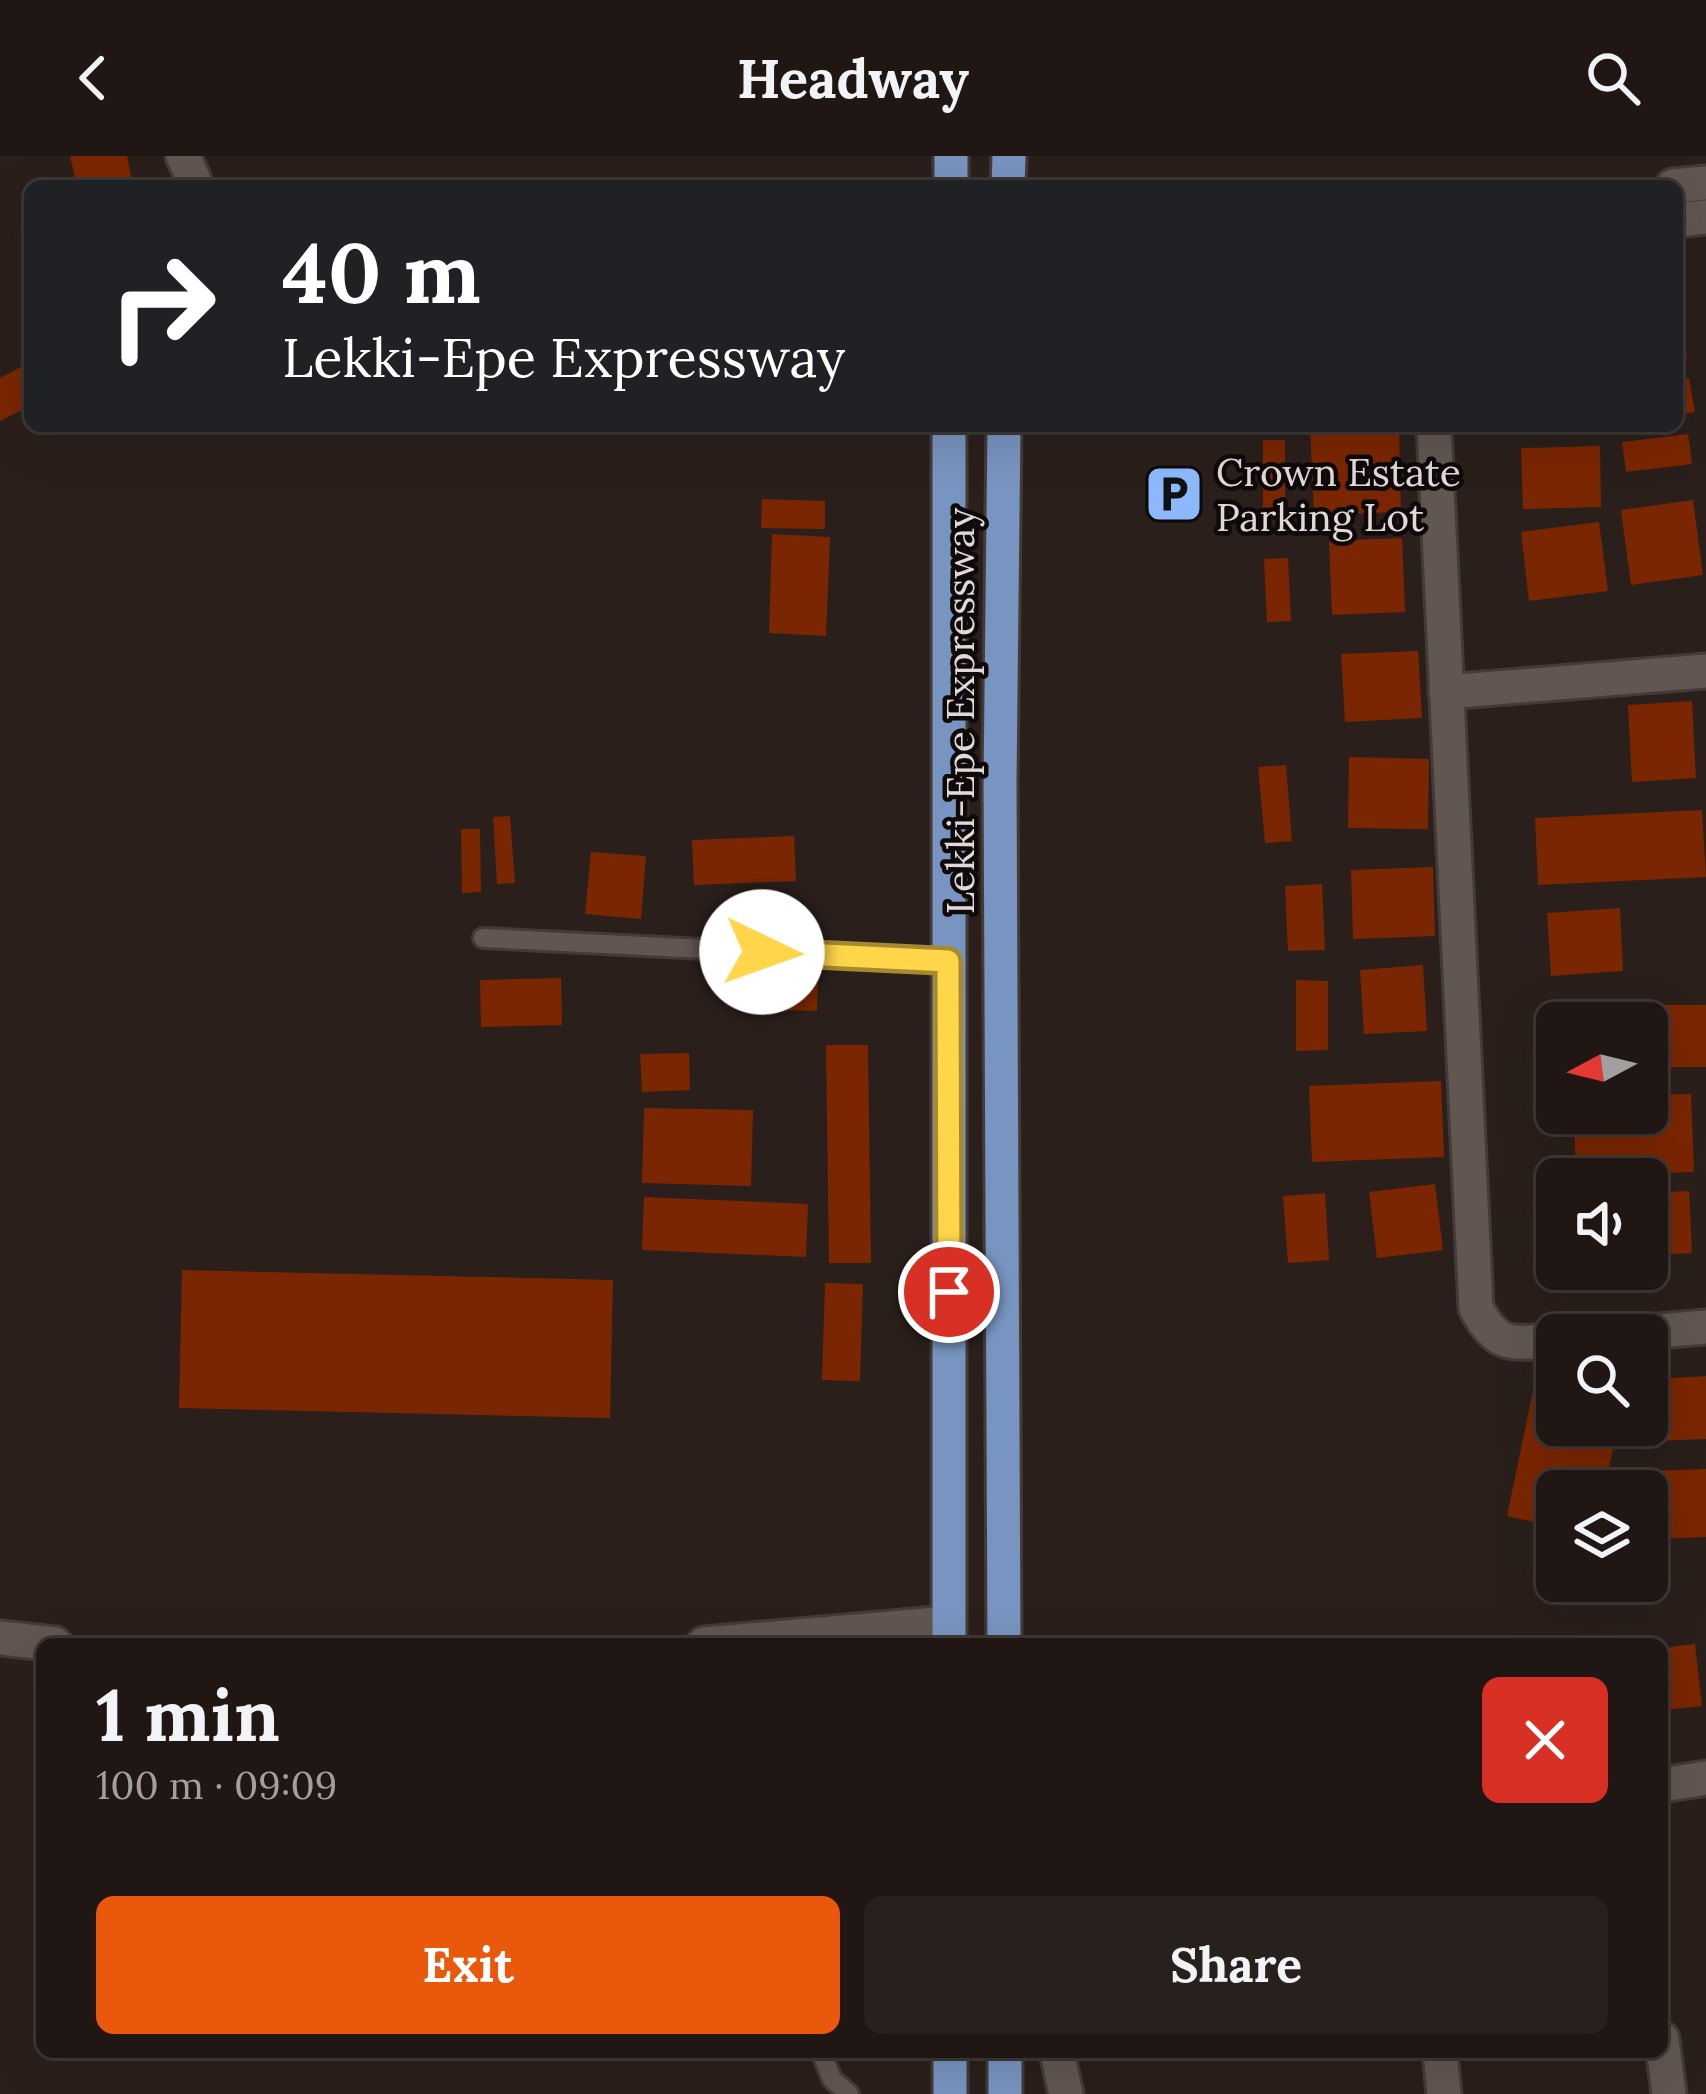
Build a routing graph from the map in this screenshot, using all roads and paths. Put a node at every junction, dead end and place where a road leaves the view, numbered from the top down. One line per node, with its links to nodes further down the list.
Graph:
1 (950, 432): 7 (highway, Lekki-Epe Expressway)
2 (1004, 432): 14 (highway, Lekki-Epe Expressway)
3 (1434, 432): 5 (street)
4 (1706, 671): 5 (street)
5 (1446, 692): 10 (street)
6 (483, 938): 7 (lane)
7 (948, 961): 11 (highway, Lekki-Epe Expressway)
8 (1706, 1327): 9 (street)
9 (1668, 1330)
10 (1536, 1342)
11 (949, 1634): 13 (street)
12 (0, 1638): 15 (street)
13 (851, 1638)
14 (1004, 1638)
15 (36, 1642)
16 (1706, 1778): 17 (street)
17 (1668, 1784)
18 (823, 2058): 24 (lane)
19 (950, 2058): 25 (highway)
20 (1005, 2058): 26 (highway)
21 (1058, 2058): 27 (street)
22 (1441, 2058): 28 (street)
23 (1664, 2058): 29 (street)
24 (849, 2094)
25 (950, 2094)
26 (1005, 2094)
27 (1066, 2094)
28 (1444, 2094)
29 (1669, 2094)

